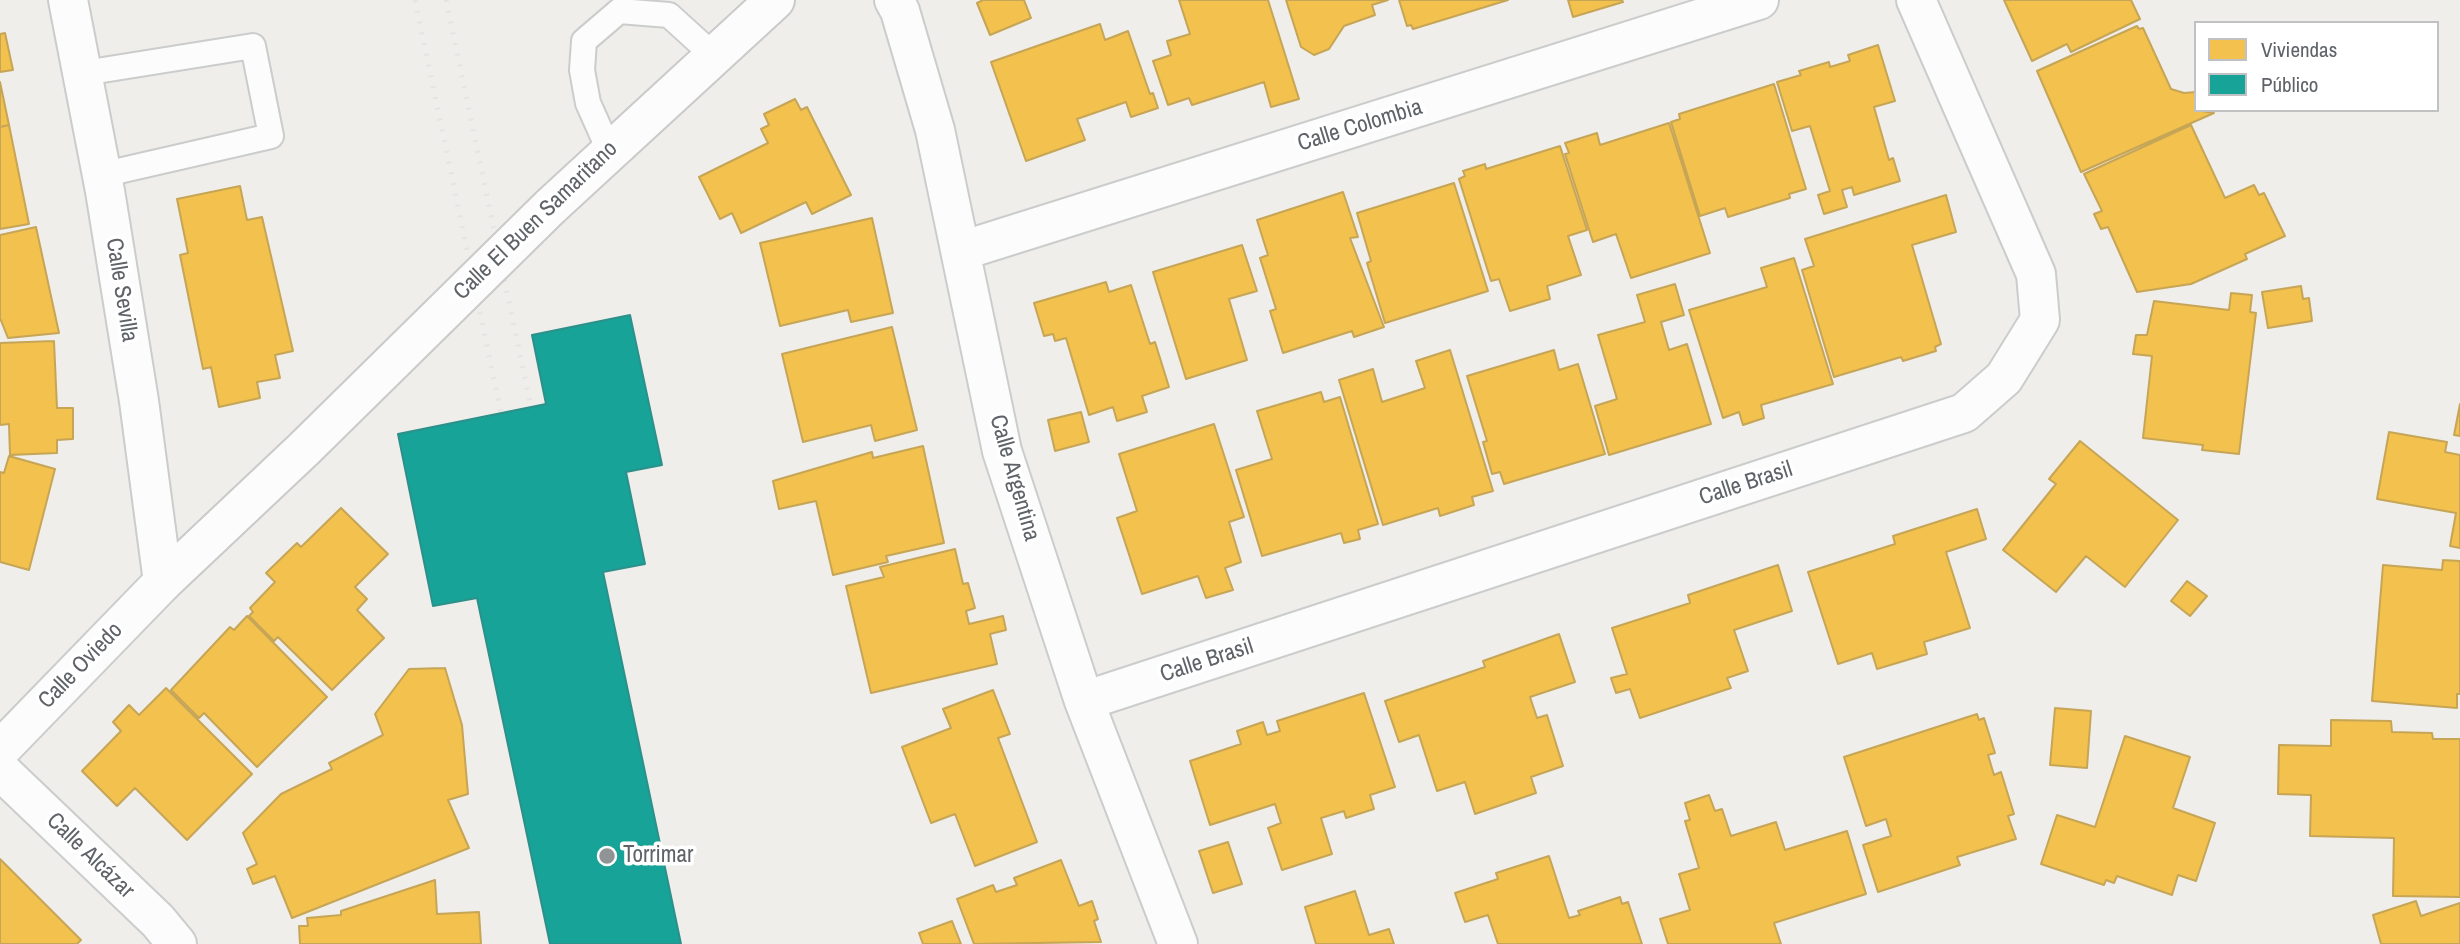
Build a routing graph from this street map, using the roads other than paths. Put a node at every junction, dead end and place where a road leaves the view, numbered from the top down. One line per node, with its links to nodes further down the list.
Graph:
1 (68, 0): 7 (street, Calle Sevilla)
2 (775, 0): 6 (street, Calle El Buen Samaritano)
3 (894, 0): 10 (street, Calle Argentina)
4 (1759, 0): 10 (street, Calle Colombia)
5 (1916, 0): 12 (street, Calle Brasil)
6 (713, 55): 8 (street, Calle El Buen Samaritano); 8 (lane)
7 (84, 74): 9 (street, Calle Sevilla); 9 (lane)
8 (609, 150): 11 (street, Calle El Buen Samaritano, bridge)
9 (101, 175): 11 (street, Calle Sevilla)
10 (961, 251): 12 (street, Calle Argentina)
11 (163, 582): 13 (street, Calle Oviedo)
12 (1084, 701): 16 (street, Calle Argentina)
13 (0, 750)
14 (0, 770): 15 (street, Calle Alcázar)
15 (177, 944)
16 (1178, 944)

